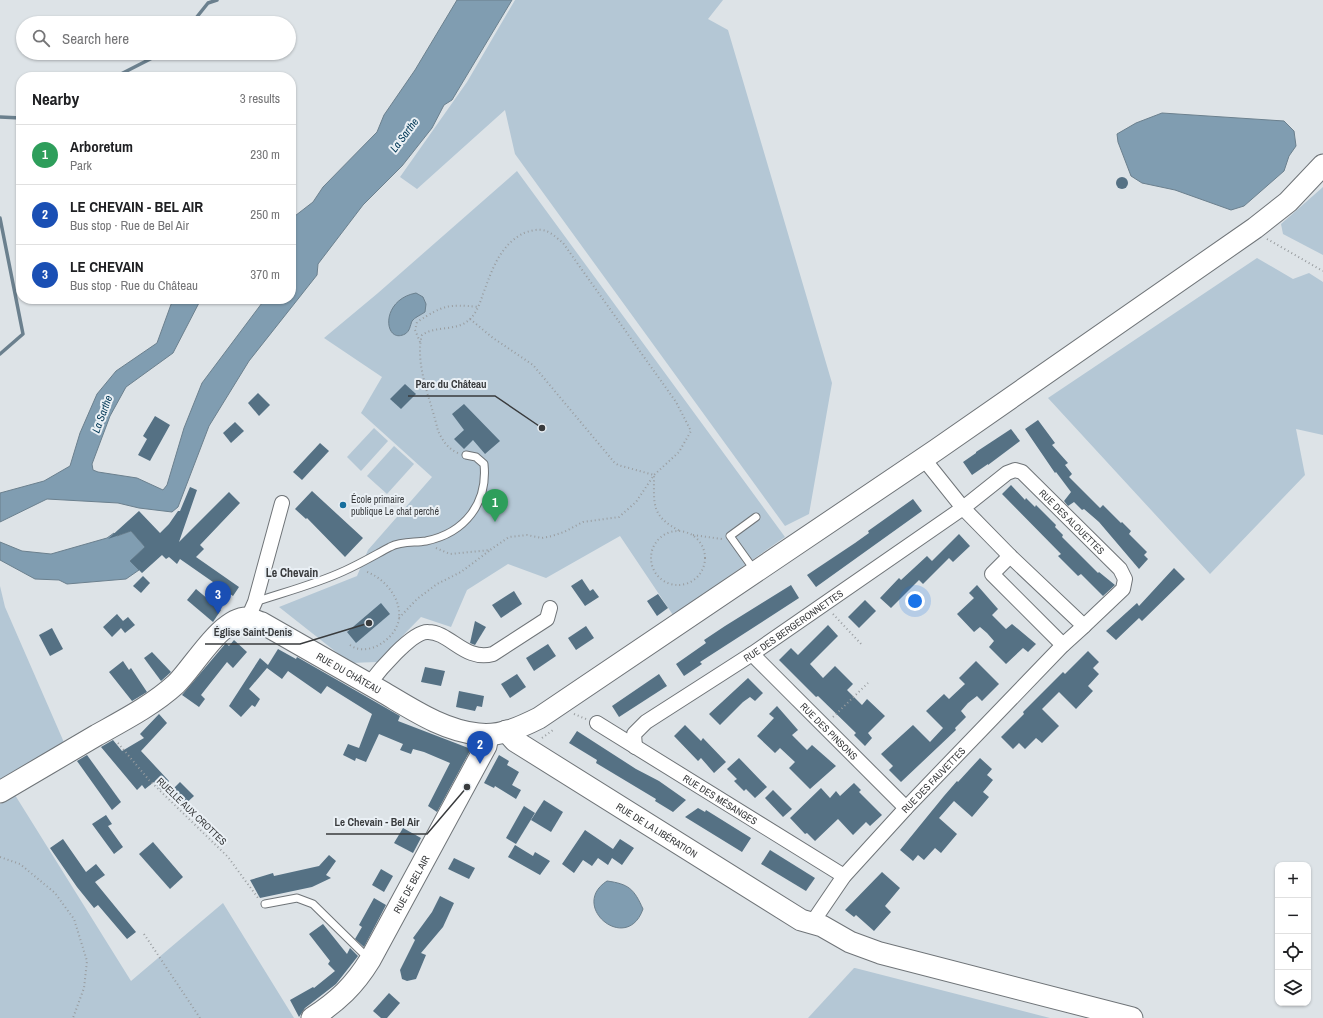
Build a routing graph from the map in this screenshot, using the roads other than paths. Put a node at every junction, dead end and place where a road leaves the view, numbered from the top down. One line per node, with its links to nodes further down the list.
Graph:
1 (1323, 165): 3 (street)
2 (466, 455): 10 (lane)
3 (923, 458): 5 (street); 8 (street)
4 (282, 503): 10 (street)
5 (963, 508): 7 (street); 11 (street, RUE DES ALOUETTES); 13 (street, RUE DES BERGERONNETTES)
6 (756, 516): 8 (lane)
7 (1010, 556): 11 (street); 12 (street)
8 (755, 571): 16 (street)
9 (550, 608): 14 (street)
10 (251, 610): 14 (street, RUE DU CHÂTEAU); 18 (street)
11 (1084, 626): 12 (street, RUE DES FAUVETTES)
12 (1063, 645): 19 (street, RUE DES FAUVETTES)
13 (752, 654): 17 (street, RUE DES BERGERONNETTES); 19 (street, RUE DES PINSONS)
14 (369, 684): 16 (street, RUE DU CHÂTEAU)
15 (596, 723): 17 (street, RUE DES MÉSANGES)
16 (497, 733): 22 (street, RUE DE LA LIBÉRATION); 23 (street, RUE DE BEL AIR)
17 (635, 747): 20 (street, RUE DES MÉSANGES)
18 (0, 792)
19 (906, 808): 20 (street, RUE DES FAUVETTES)
20 (844, 876): 22 (street, RUE DES FAUVETTES)
21 (265, 904): 23 (lane)
22 (812, 923): 25 (street, RUE DE LA LIBÉRATION)
23 (370, 960): 24 (street, RUE DE BEL AIR)
24 (312, 1018)
25 (1132, 1018)

